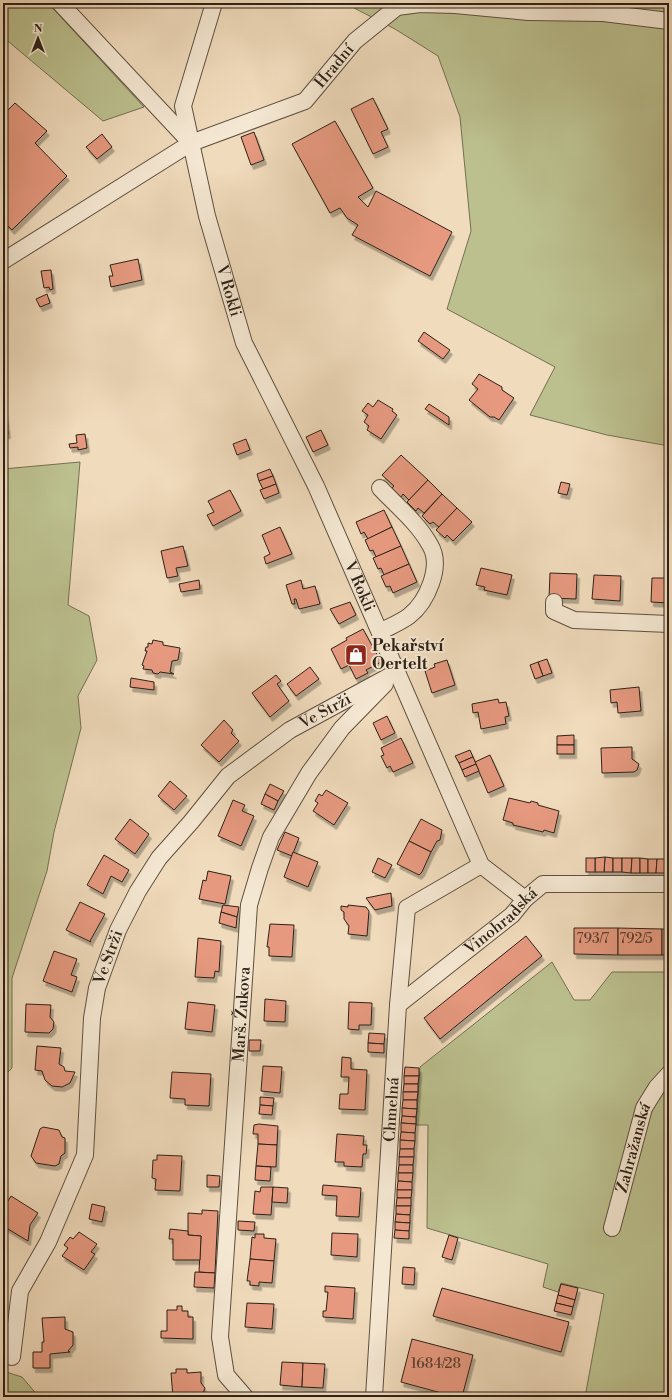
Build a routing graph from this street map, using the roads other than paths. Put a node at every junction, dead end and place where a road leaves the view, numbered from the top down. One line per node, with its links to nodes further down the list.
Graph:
1 (60, 3): 4 (street)
2 (214, 3): 4 (street, V Rokli)
3 (669, 21): 4 (street, Hradní)
4 (191, 143): 5 (street); 9 (street, V Rokli)
5 (3, 261)
6 (380, 488): 9 (street, V Rokli)
7 (554, 602): 8 (street)
8 (669, 624)
9 (380, 632): 10 (street, V Rokli)
10 (398, 672): 11 (street, V Rokli); 17 (street, Ve Strži); 18 (street, Marš. Žukova)
11 (481, 865): 13 (street, V Rokli); 14 (street, Chmelná)
12 (669, 884): 13 (street, Vinohradská)
13 (525, 899): 14 (street, Vinohradská)
14 (398, 1005): 19 (street, Chmelná)
15 (669, 1074): 16 (street, Zahražanská)
16 (612, 1228)
17 (12, 1357)
18 (245, 1397)
19 (374, 1397)

